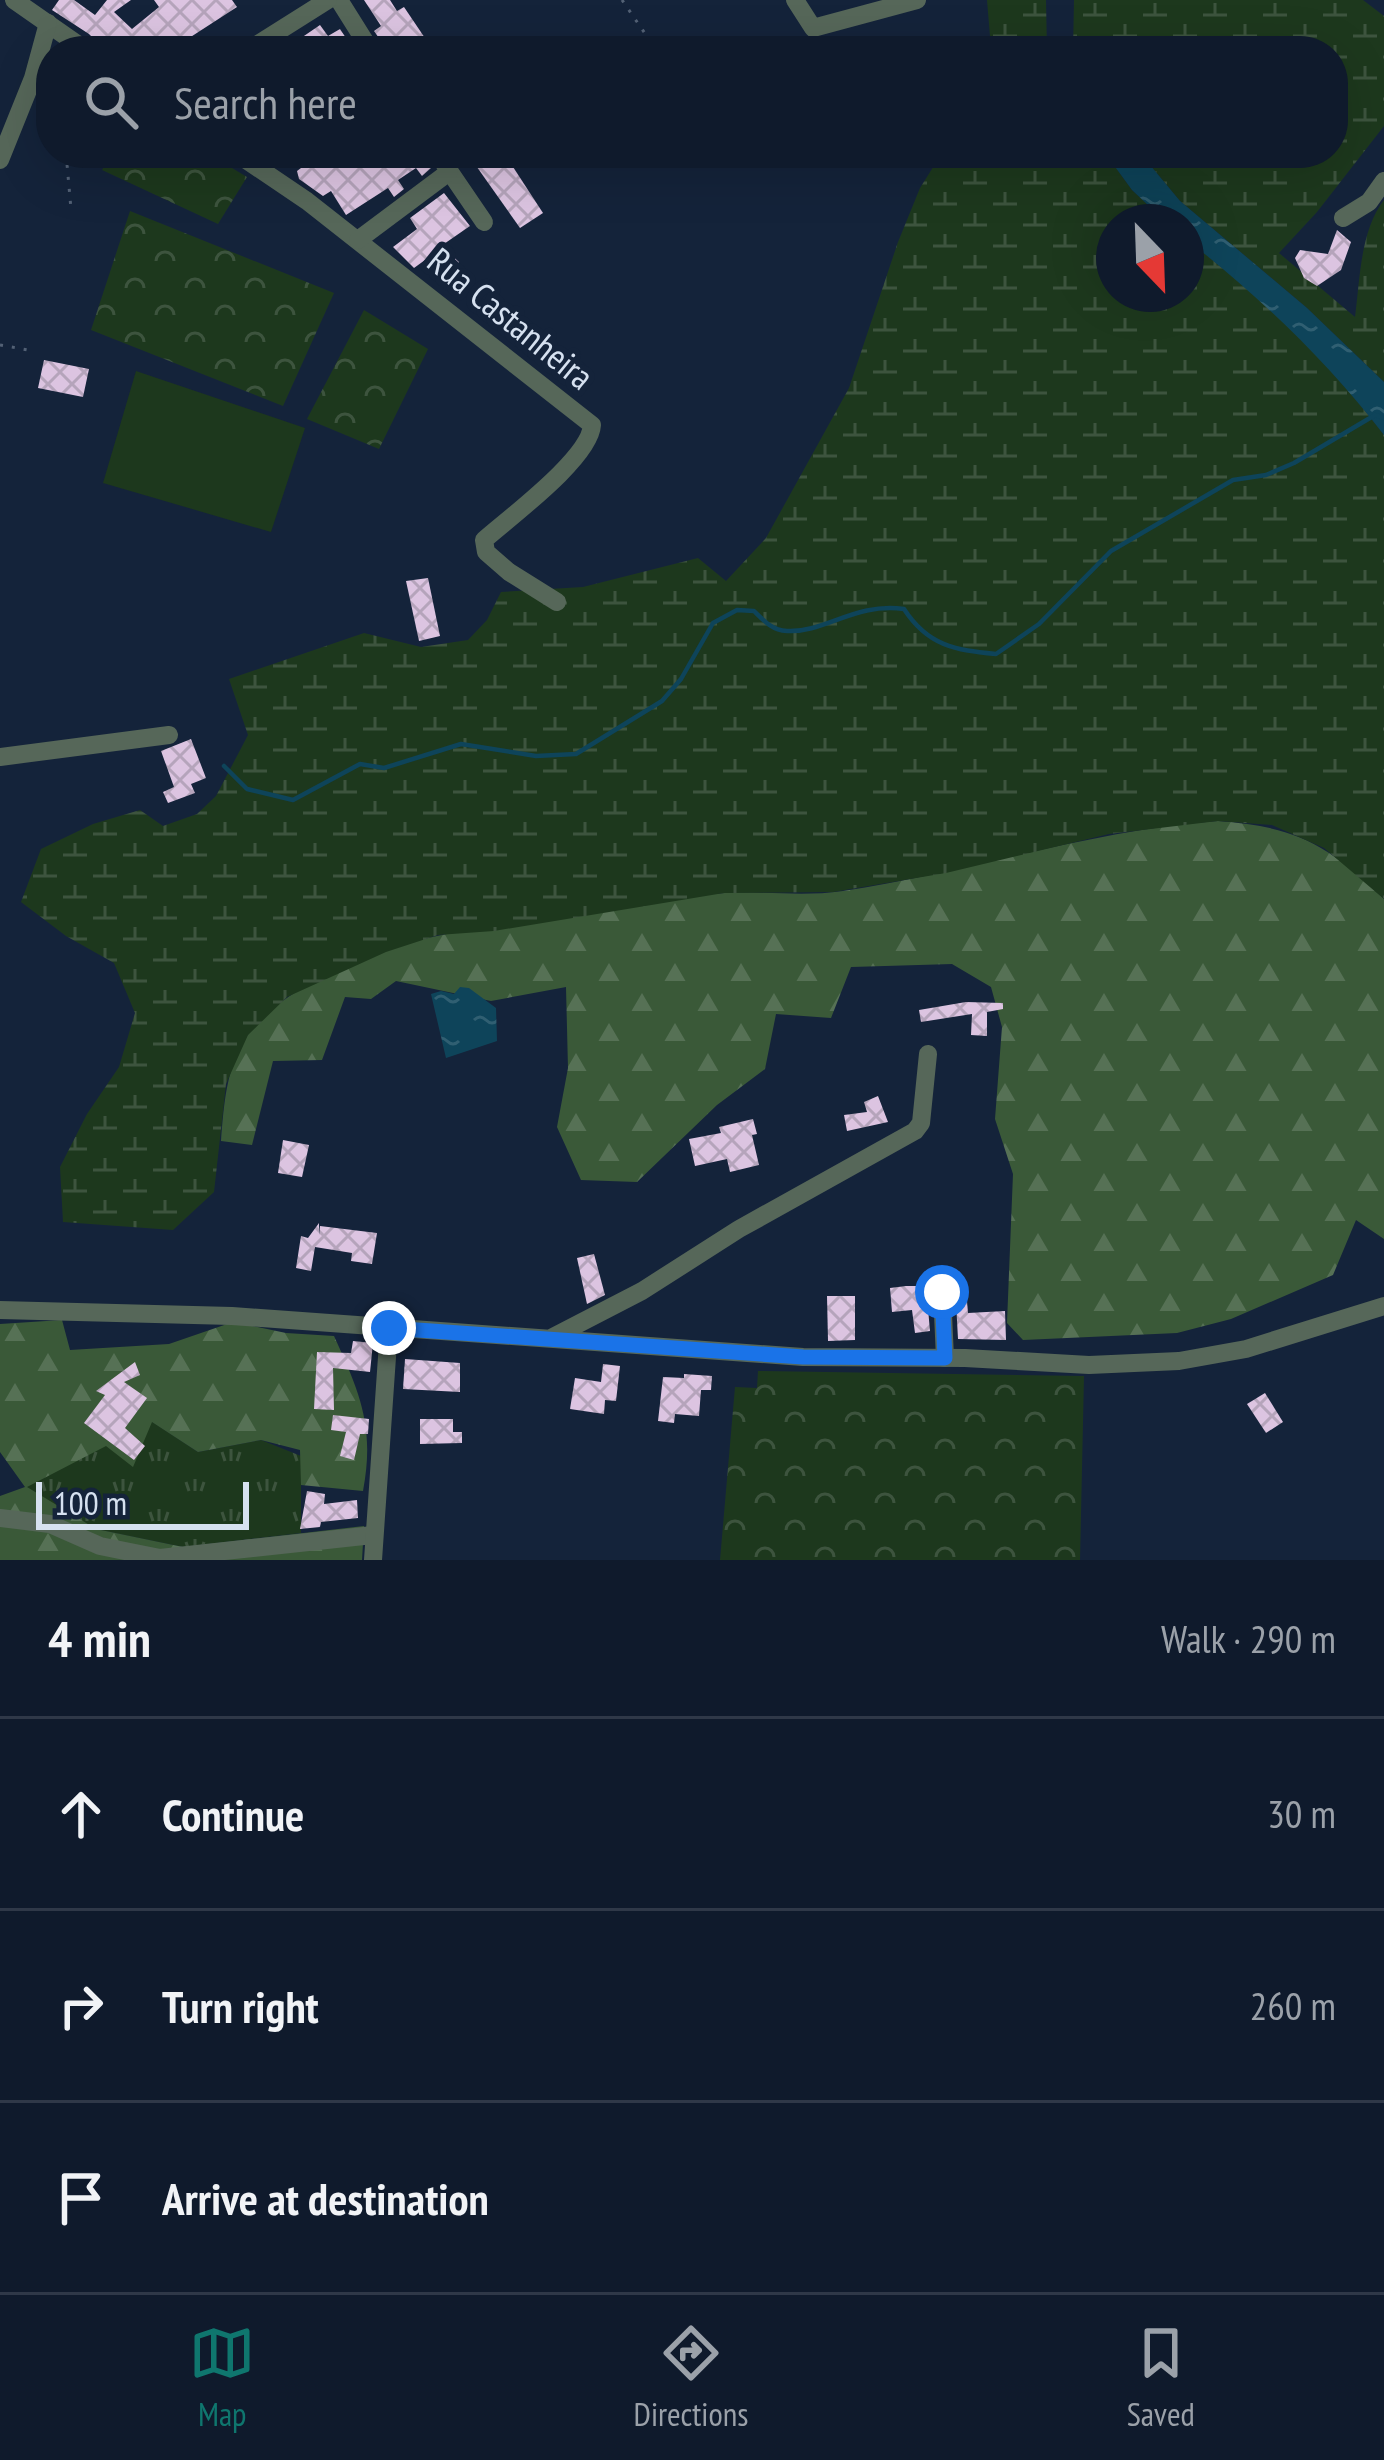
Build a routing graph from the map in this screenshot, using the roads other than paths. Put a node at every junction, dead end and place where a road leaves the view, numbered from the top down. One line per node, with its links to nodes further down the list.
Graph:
1 (14, 0): 7 (street)
2 (311, 0): 10 (street)
3 (328, 0): 11 (street)
4 (339, 0): 12 (street)
5 (795, 0): 6 (street)
6 (917, 0)
7 (48, 23): 8 (street); 9 (street)
8 (44, 36)
9 (66, 36)
10 (262, 36)
11 (267, 36)
12 (362, 36)
13 (36, 67): 14 (street)
14 (3, 137): 15 (street)
15 (0, 160)
16 (257, 168): 22 (street, Rua Castanheira)
17 (446, 168): 18 (street)
18 (449, 172): 21 (street); 22 (street)
19 (1384, 181): 20 (street)
20 (1342, 218)
21 (484, 222)
22 (358, 240): 23 (street, Rua Castanheira)
23 (557, 602)
24 (169, 734): 25 (street)
25 (0, 757)
26 (928, 1054): 31 (street)
27 (942, 1292): 32 (street)
28 (1384, 1306): 32 (street)
29 (0, 1310): 30 (street)
30 (389, 1328): 31 (street); 34 (street)
31 (554, 1337): 32 (street)
32 (945, 1358)
33 (0, 1518): 34 (street)
34 (373, 1535): 35 (street)
35 (373, 1560)

